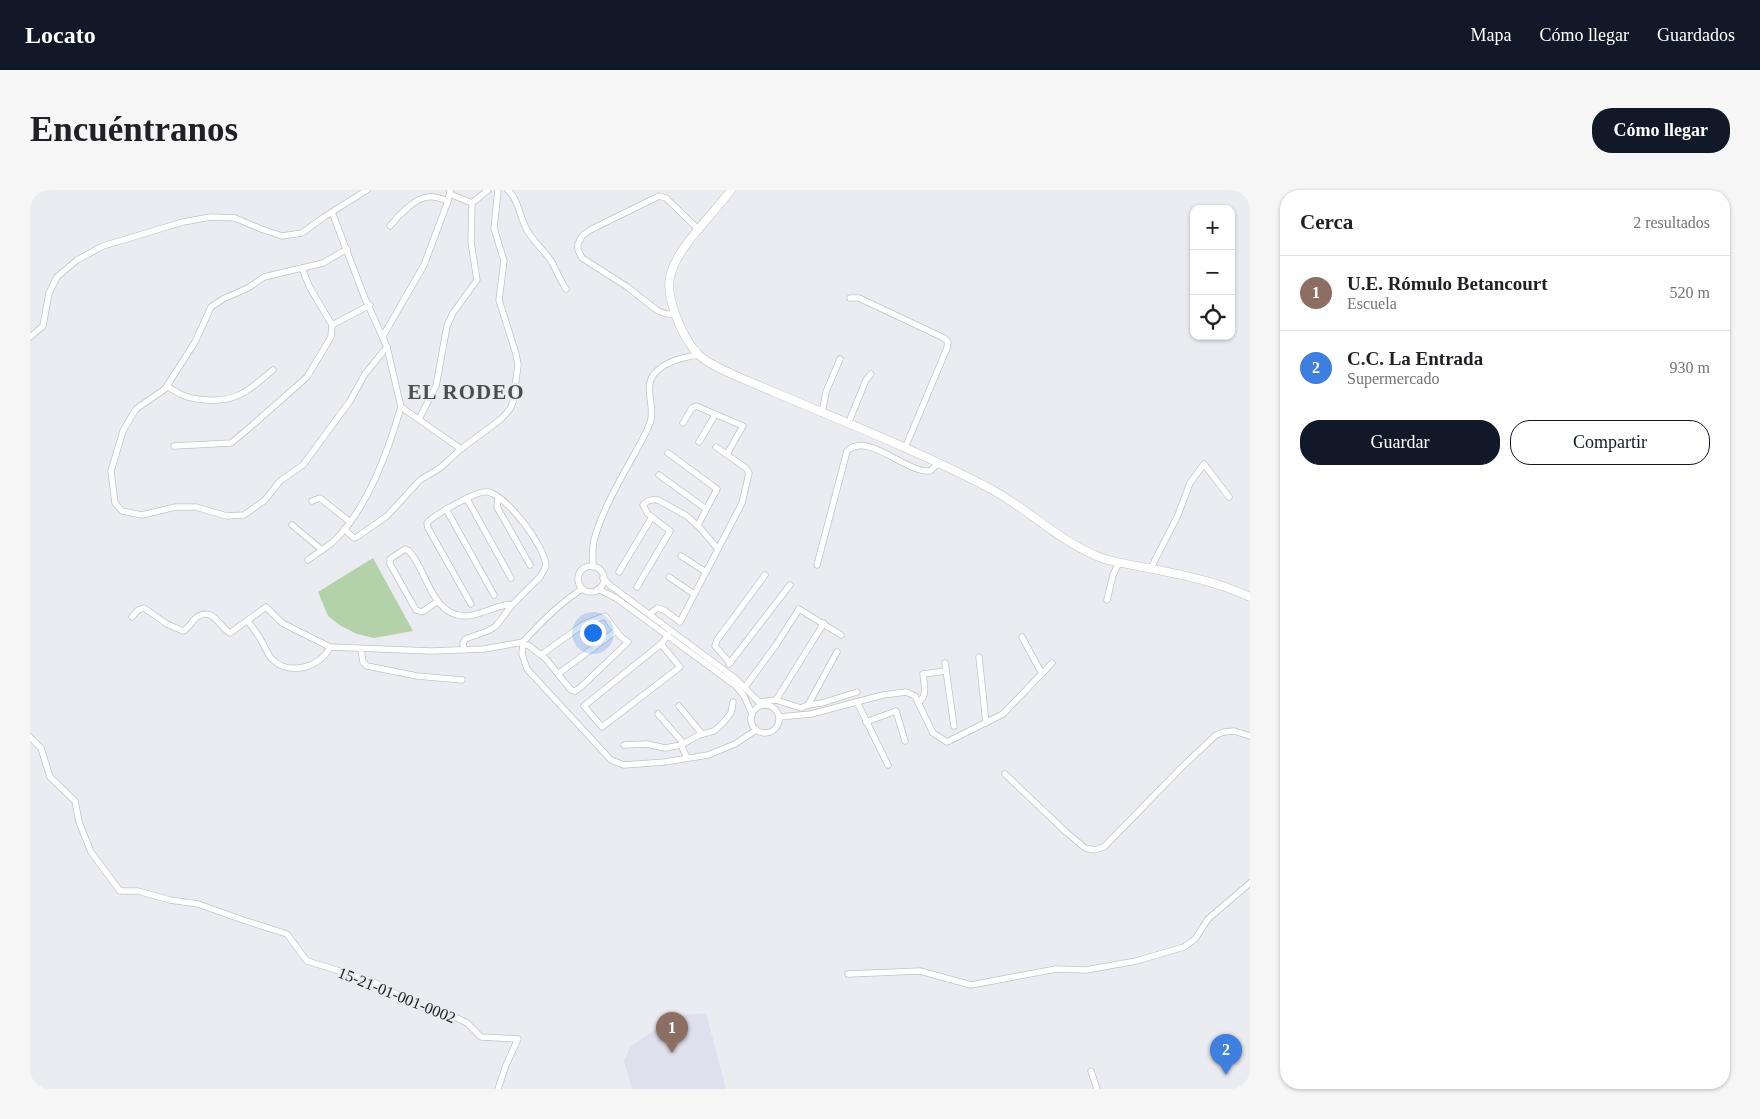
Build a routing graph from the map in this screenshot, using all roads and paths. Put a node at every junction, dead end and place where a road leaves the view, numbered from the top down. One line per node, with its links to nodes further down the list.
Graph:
1 (367, 190): 9 (street)
2 (488, 190): 8 (street)
3 (498, 190): 37 (street)
4 (508, 190): 14 (street)
5 (731, 190): 11 (main road)
6 (450, 192): 7 (street); 8 (street)
7 (448, 201): 10 (street); 19 (street)
8 (472, 203): 30 (street)
9 (332, 212): 12 (street); 20 (street)
10 (390, 226)
11 (699, 230): 17 (main road); 17 (street)
12 (347, 249): 13 (street); 16 (street)
13 (302, 268): 18 (street); 26 (street)
14 (566, 289)
15 (850, 298): 36 (street)
16 (370, 305): 18 (street); 19 (street)
17 (674, 314): 22 (main road)
18 (332, 325): 34 (street)
19 (383, 336): 21 (street)
20 (30, 337)
21 (387, 347): 26 (street); 27 (street)
22 (699, 356): 28 (main road); 60 (street)
23 (840, 359): 28 (street)
24 (273, 370): 26 (street)
25 (871, 374): 32 (street)
26 (167, 386)
27 (401, 406): 30 (street); 49 (street)
28 (822, 413): 32 (main road)
29 (715, 415): 31 (street); 33 (street); 39 (street)
30 (419, 420): 37 (street)
31 (683, 423)
32 (848, 424): 36 (main road)
33 (699, 442)
34 (174, 446)
35 (716, 447): 39 (street)
36 (905, 448): 40 (main road)
37 (461, 449): 52 (street)
38 (668, 453): 47 (street)
39 (727, 454): 53 (street)
40 (939, 463): 57 (main road); 59 (street)
41 (659, 475): 47 (street)
42 (1228, 497): 61 (street)
43 (498, 498): 44 (street); 58 (street); 78 (street)
44 (467, 499): 46 (street); 66 (street)
45 (312, 501): 49 (street)
46 (446, 509): 73 (street); 77 (street)
47 (706, 509): 51 (street)
48 (652, 517): 51 (street); 62 (street); 69 (street)
49 (350, 522): 52 (street)
50 (292, 525): 54 (street)
51 (698, 525): 53 (street)
52 (344, 529): 54 (street)
53 (718, 549): 63 (street)
54 (322, 550): 56 (street)
55 (681, 556): 63 (street)
56 (308, 560)
57 (1119, 562): 61 (main road); 75 (street)
58 (530, 565)
59 (817, 565)
60 (593, 567): 67 (street); 70 (street)
61 (1151, 568): 74 (main road)
62 (619, 572)
63 (706, 572): 72 (street)
64 (765, 575): 95 (street)
65 (668, 577): 72 (street)
66 (511, 578)
67 (603, 578): 71 (street); 79 (street)
68 (790, 585): 95 (street)
69 (637, 587)
70 (582, 588): 71 (street); 87 (street)
71 (598, 589): 84 (street)
72 (694, 594): 79 (street)
73 (494, 595)
74 (1250, 597)
75 (1107, 600)
76 (438, 601): 76 (street); 78 (street)
77 (471, 604)
78 (512, 606): 91 (street)
79 (650, 614): 98 (street)
80 (132, 617): 81 (street)
81 (248, 621): 89 (street); 89 (street)
82 (824, 623): 85 (street); 103 (street); 105 (street)
83 (616, 631): 93 (street); 100 (street); 100 (street)
84 (668, 635): 88 (street); 113 (street)
85 (842, 635)
86 (1022, 637): 101 (street)
87 (523, 643): 91 (street); 93 (street); 125 (street)
88 (660, 644): 88 (street)
89 (330, 648): 90 (street)
90 (362, 649): 91 (street); 102 (street)
91 (464, 650)
92 (837, 652): 110 (street)
93 (541, 655): 100 (street)
94 (979, 657): 116 (street)
95 (730, 663): 98 (street)
96 (945, 663): 99 (street)
97 (1052, 663): 101 (street)
98 (724, 670): 103 (street)
99 (946, 671): 108 (street); 117 (street)
100 (558, 674)
101 (1042, 674): 116 (street)
102 (462, 680)
103 (745, 687): 109 (street)
104 (857, 692): 110 (street)
105 (776, 700): 109 (street); 110 (street)
106 (733, 702): 119 (street)
107 (857, 702): 108 (street); 114 (street); 115 (street)
108 (918, 703): 116 (street)
109 (760, 704): 113 (street); 114 (street)
110 (808, 705)
111 (679, 706): 119 (street)
112 (658, 714): 123 (street)
113 (752, 714): 118 (street)
114 (779, 717): 118 (street)
115 (866, 722): 122 (street); 126 (street)
116 (986, 723)
117 (954, 726)
118 (756, 730): 125 (street)
119 (702, 734): 123 (street)
120 (1250, 736): 127 (street)
121 (30, 737): 131 (street, 15-21-01-001-0002)
122 (905, 741)
123 (682, 744): 124 (street); 125 (street)
124 (624, 745)
125 (687, 758)
126 (888, 765)
127 (1005, 774)
128 (1250, 884): 129 (street)
129 (848, 974)
130 (1092, 1071): 132 (street)
131 (498, 1089)
132 (1097, 1089)

